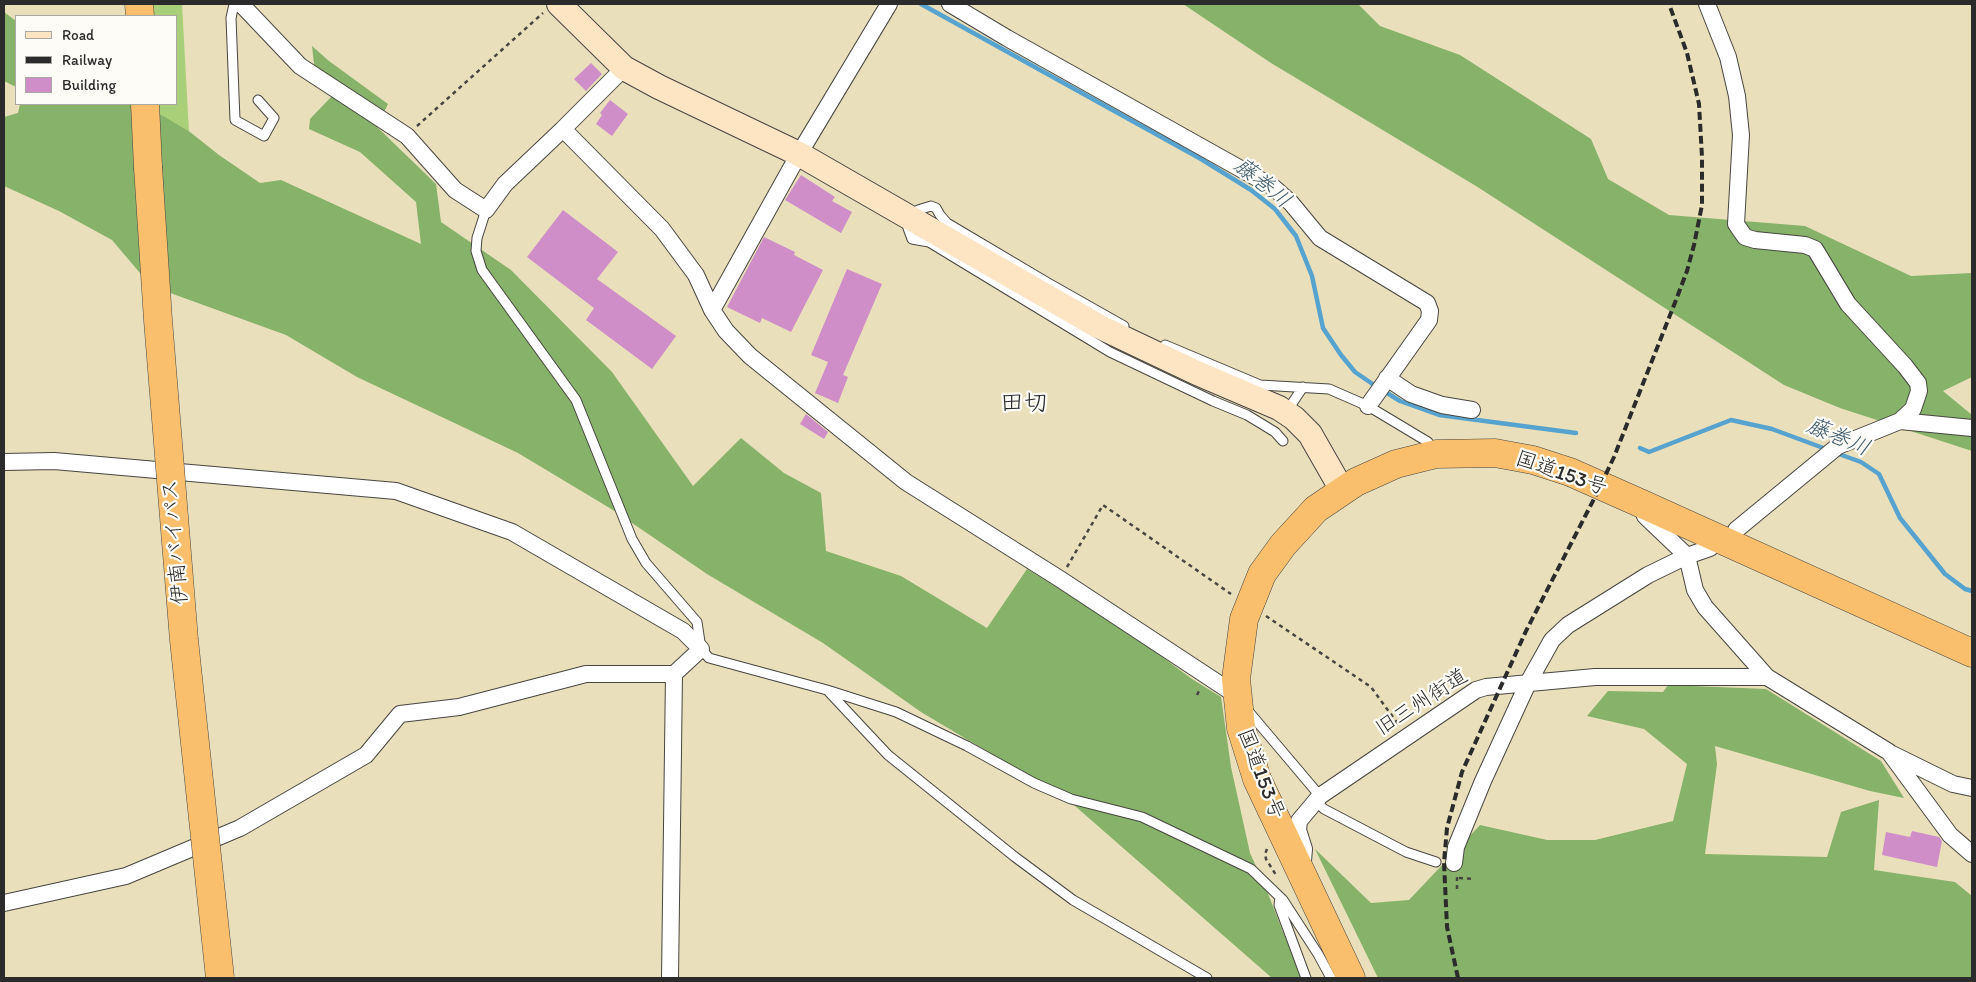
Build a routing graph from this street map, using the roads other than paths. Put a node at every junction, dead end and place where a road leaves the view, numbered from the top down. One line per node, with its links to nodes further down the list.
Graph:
1 (234, 4): 8 (lane)
2 (241, 4): 12 (street)
3 (889, 4): 11 (street)
4 (950, 4): 17 (street)
5 (1707, 4): 22 (street)
6 (553, 7): 7 (street)
7 (624, 68): 10 (street); 11 (street)
8 (258, 100)
9 (145, 105): 48 (highway, 伊南バイパス, bridge)
10 (563, 129): 12 (street); 14 (street)
11 (799, 154): 13 (street); 14 (street)
12 (486, 210): 32 (lane)
13 (913, 218): 15 (lane); 24 (lane); 27 (street)
14 (712, 310): 38 (street)
15 (1134, 332)
16 (1152, 339): 18 (lane)
17 (1386, 380): 19 (street); 21 (street)
18 (1303, 387): 19 (lane); 20 (lane)
19 (1371, 401): 25 (lane)
20 (1291, 405)
21 (1472, 410)
22 (1900, 421): 23 (street); 29 (street)
23 (1972, 428)
24 (1283, 441)
25 (1428, 442)
26 (4, 462): 32 (street)
27 (1342, 490): 28 (highway, 国道153号); 38 (highway, 国道153号)
28 (1640, 503): 31 (street); 33 (highway, 国道153号)
29 (1736, 530)
30 (1710, 548): 31 (street)
31 (1687, 556): 35 (street); 36 (street)
32 (701, 649): 34 (street); 37 (lane)
33 (1972, 653)
34 (674, 674): 47 (street); 49 (street)
35 (1767, 677): 36 (street, 旧三州街道); 39 (street)
36 (1528, 683): 41 (street, 旧三州街道); 45 (street)
37 (827, 690): 46 (lane); 50 (lane)
38 (1237, 701): 41 (lane); 44 (highway, 国道153号)
39 (1889, 752): 40 (street); 42 (street)
40 (1972, 788)
41 (1318, 799): 43 (lane); 44 (street, 旧三州街道)
42 (1972, 854)
43 (1436, 862)
44 (1299, 869): 53 (highway, 国道153号)
45 (1455, 871)
46 (1280, 897): 51 (lane); 52 (lane)
47 (4, 902)
48 (220, 978)
49 (670, 978)
50 (1208, 978)
51 (1306, 978)
52 (1331, 978)
53 (1351, 978)

